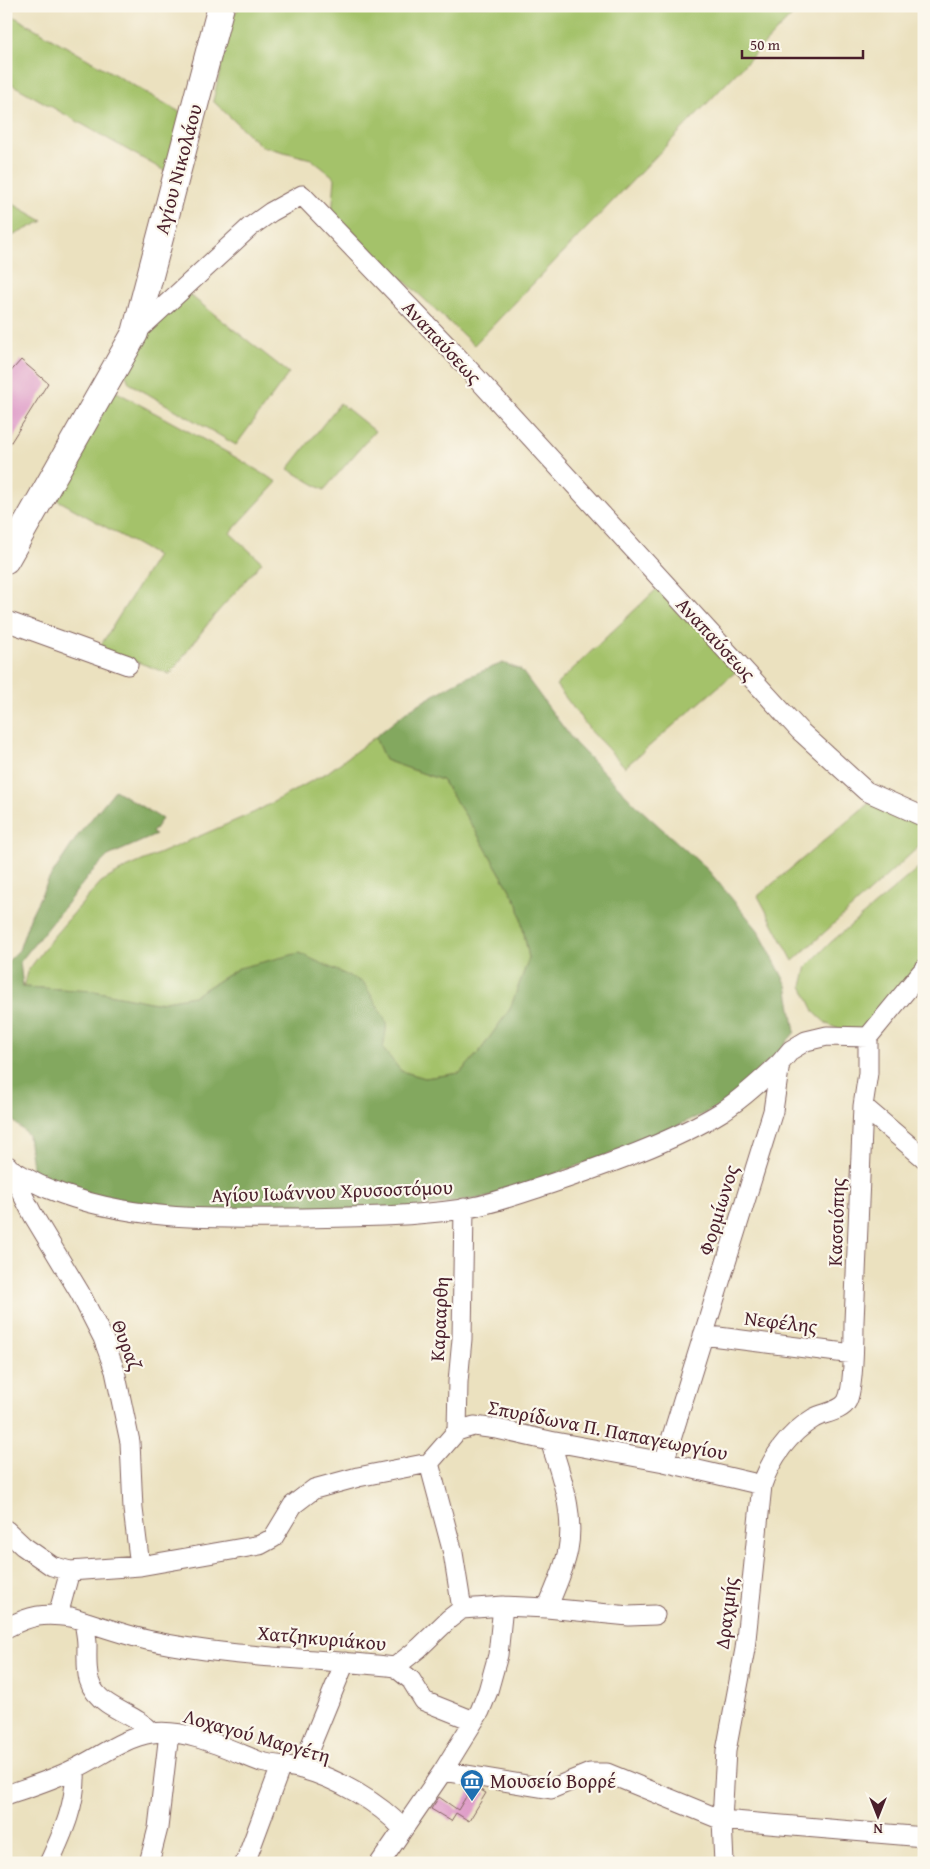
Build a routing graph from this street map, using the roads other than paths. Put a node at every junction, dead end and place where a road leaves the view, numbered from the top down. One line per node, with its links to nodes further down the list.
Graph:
1 (221, 6): 2 (street, Αγίου Νικολάου)
2 (135, 333): 3 (street, Αναπαύσεως); 6 (street, Αναπαύσεως)
3 (6, 560)
4 (6, 621): 5 (street)
5 (128, 665)
6 (924, 817)
7 (924, 969): 8 (street)
8 (868, 1037): 9 (street); 10 (street, Κασσιόπης)
9 (780, 1064): 13 (street, Αγίου Ιωάννου Χρυσοστόμου); 14 (street, Φορμίωνος)
10 (863, 1106): 11 (street); 15 (street, Κασσιόπης)
11 (924, 1158)
12 (8, 1165): 13 (street, Αγίου Ιωάννου Χρυσοστόμου); 23 (street, Θυραζ)
13 (464, 1208): 17 (street, Καρααρθη)
14 (703, 1335): 15 (street, Νεφέλης); 19 (street, Φορμίωνος)
15 (853, 1354): 16 (street, Κασσιόπης)
16 (843, 1407): 21 (street, Δραχμής)
17 (457, 1431): 18 (street, Σπυρίδωνα Π. Παπαγεωργίου); 20 (street)
18 (550, 1441): 19 (street, Σπυρίδωνα Π. Παπαγεωργίου); 26 (street)
19 (664, 1462): 21 (street, Σπυρίδωνα Π. Παπαγεωργίου)
20 (429, 1463): 23 (street); 27 (street)
21 (762, 1485): 41 (street, Δραχμής)
22 (6, 1530): 24 (street)
23 (140, 1566): 24 (street)
24 (70, 1571): 28 (street)
25 (503, 1606): 26 (street); 27 (street); 34 (street)
26 (547, 1608): 29 (street)
27 (462, 1609): 33 (street, Χατζηκυριάκου)
28 (58, 1615): 30 (street, Χατζηκυριάκου); 31 (street, Χατζηκυριάκου)
29 (656, 1615)
30 (84, 1621): 32 (street, Χατζηκυριάκου); 35 (street)
31 (6, 1628)
32 (346, 1662): 33 (street, Χατζηκυριάκου); 38 (street)
33 (395, 1667): 34 (street)
34 (474, 1721): 39 (street)
35 (161, 1733): 36 (street, Λοχαγού Μαργέτη); 37 (street, Λοχαγού Μαργέτη); 45 (street)
36 (281, 1766): 38 (street, Λοχαγού Μαργέτη); 46 (street)
37 (75, 1768): 40 (street, Λοχαγού Μαργέτη); 44 (street)
38 (301, 1768): 42 (street, Λοχαγού Μαργέτη)
39 (444, 1771): 41 (street); 42 (street)
40 (6, 1795)
41 (722, 1820): 43 (street); 48 (street, Δραχμής)
42 (402, 1828): 47 (street)
43 (924, 1837)
44 (49, 1863)
45 (149, 1863)
46 (245, 1863)
47 (380, 1863)
48 (724, 1863)

